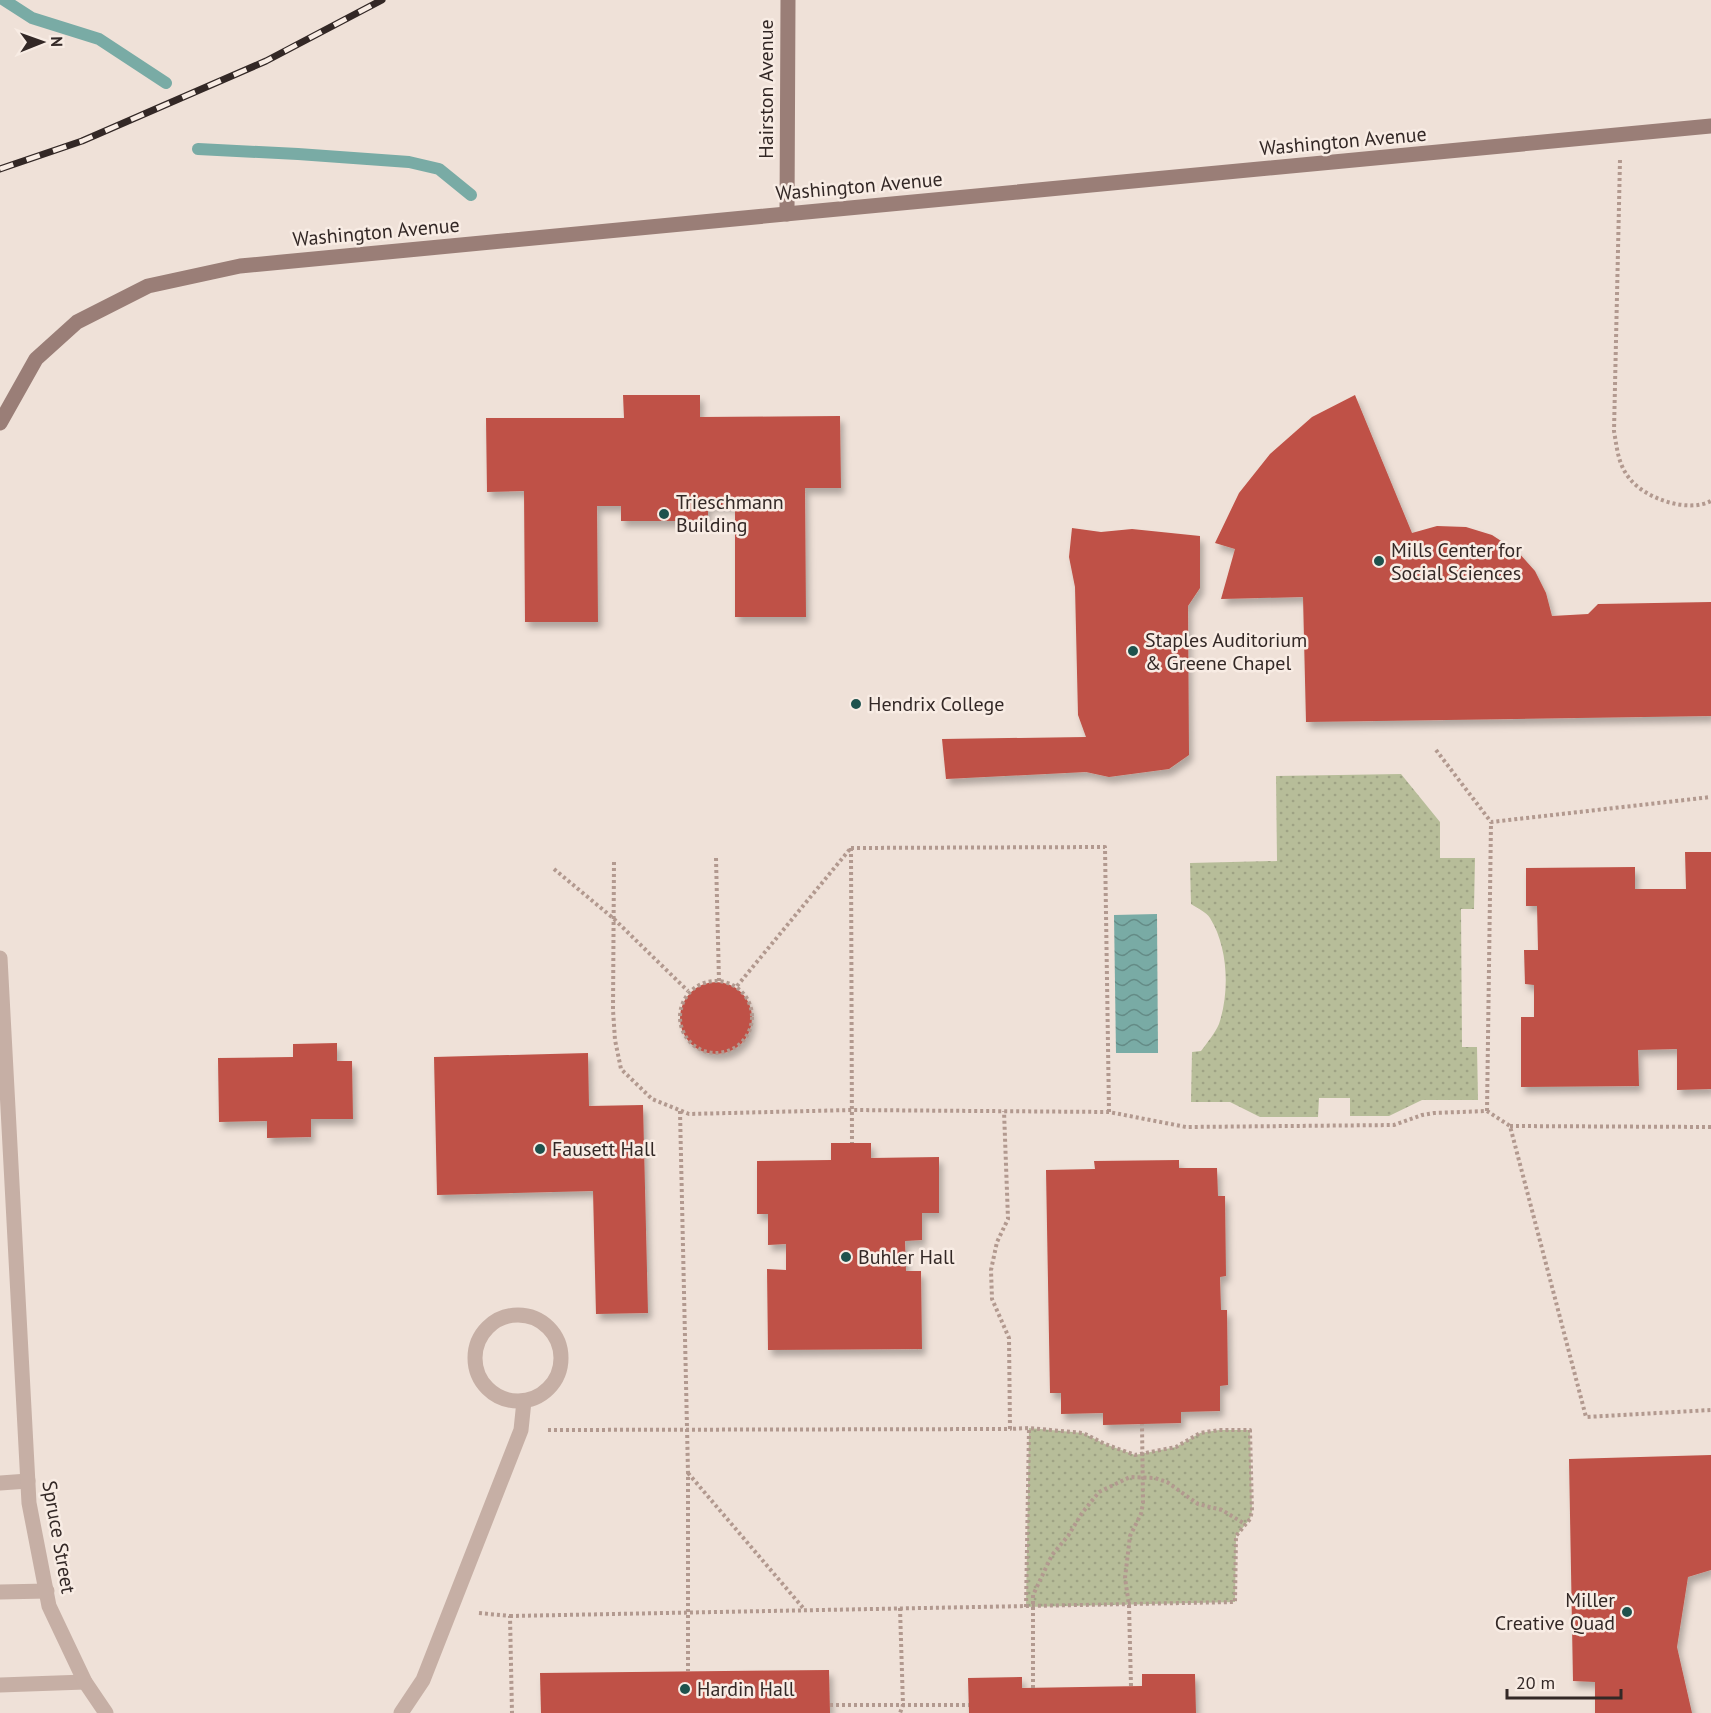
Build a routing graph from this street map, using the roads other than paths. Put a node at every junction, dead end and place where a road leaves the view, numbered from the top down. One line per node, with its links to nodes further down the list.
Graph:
1 (788, 0): 3 (street, Hairston Avenue)
2 (1711, 126): 3 (street, Washington Avenue)
3 (787, 214): 4 (street, Washington Avenue)
4 (0, 423)
5 (0, 958): 6 (street, Spruce Street)
6 (5, 1163): 8 (street, Spruce Street)
7 (524, 1401): 7 (street); 15 (street)
8 (28, 1481): 9 (street); 10 (street, Spruce Street)
9 (0, 1483)
10 (47, 1591): 11 (street); 12 (street, Spruce Street)
11 (0, 1592)
12 (85, 1682): 13 (street); 14 (street, Spruce Street)
13 (0, 1685)
14 (106, 1713)
15 (401, 1713)

